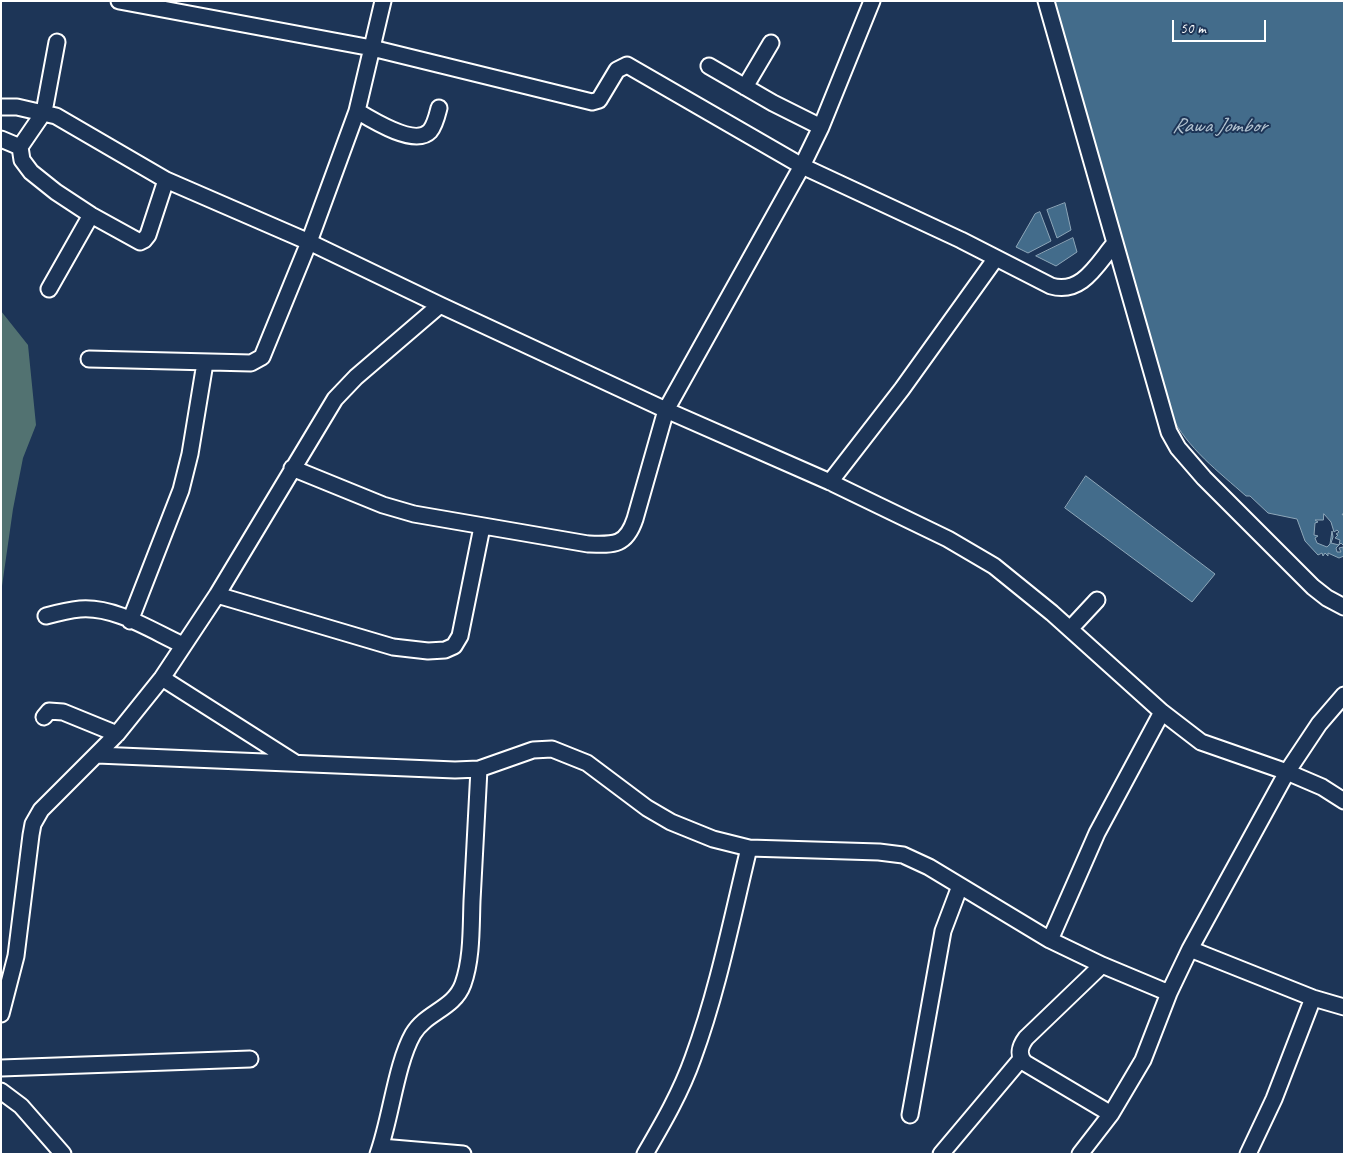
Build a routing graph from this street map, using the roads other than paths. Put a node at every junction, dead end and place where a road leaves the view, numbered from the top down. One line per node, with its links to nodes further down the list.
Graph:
1 (119, 1): 7 (street)
2 (384, 1): 7 (street)
3 (872, 1): 14 (street)
4 (1046, 1): 21 (street)
5 (57, 42): 13 (street)
6 (771, 44): 9 (street)
7 (372, 48): 12 (street); 17 (street)
8 (710, 66): 9 (street)
9 (745, 87): 14 (street)
10 (1, 107): 13 (street)
11 (439, 108): 12 (street)
12 (357, 111): 20 (street)
13 (44, 112): 16 (street); 18 (street)
14 (821, 127): 17 (street)
15 (1, 139): 16 (street)
16 (20, 147): 19 (street)
17 (802, 166): 22 (street); 27 (street)
18 (166, 180): 19 (street); 20 (street)
19 (91, 215): 23 (street)
20 (309, 242): 24 (street); 26 (street)
21 (1115, 243): 22 (street); 33 (street)
22 (996, 258): 29 (street)
23 (49, 289)
24 (440, 305): 27 (street); 28 (street)
25 (89, 360): 26 (street)
26 (205, 363): 35 (street)
27 (666, 410): 29 (street); 30 (street)
28 (292, 468): 30 (street); 31 (street)
29 (830, 482): 36 (street)
30 (482, 526): 31 (street)
31 (217, 595): 37 (street)
32 (1097, 600): 36 (street)
33 (1344, 607)
34 (46, 616): 35 (street)
35 (130, 621): 37 (street)
36 (1070, 629): 40 (street)
37 (182, 645): 38 (street)
38 (162, 678): 42 (street); 44 (street)
39 (1344, 695): 46 (street)
40 (1162, 712): 46 (street); 50 (street)
41 (44, 717): 42 (street)
42 (117, 734): 43 (street)
43 (97, 755): 44 (street); 52 (street)
44 (296, 763): 45 (street)
45 (479, 769): 48 (street); 64 (street)
46 (1287, 772): 47 (street); 51 (street)
47 (1344, 801)
48 (748, 848): 49 (street); 67 (street)
49 (960, 886): 50 (street); 63 (street)
50 (1050, 940): 53 (street)
51 (1190, 949): 54 (street); 55 (street)
52 (8, 954): 57 (street)
53 (1102, 965): 54 (street); 58 (street)
54 (1169, 993): 62 (street)
55 (1312, 998): 56 (street); 70 (street)
56 (1344, 1007)
57 (1, 1014)
58 (1022, 1059): 62 (street); 68 (street)
59 (250, 1060): 60 (street)
60 (1, 1068)
61 (1, 1091): 65 (street)
62 (1111, 1114): 69 (street)
63 (910, 1115)
64 (379, 1150): 66 (street)
65 (63, 1154)
66 (463, 1154)
67 (645, 1154)
68 (941, 1154)
69 (1080, 1154)
70 (1248, 1154)

